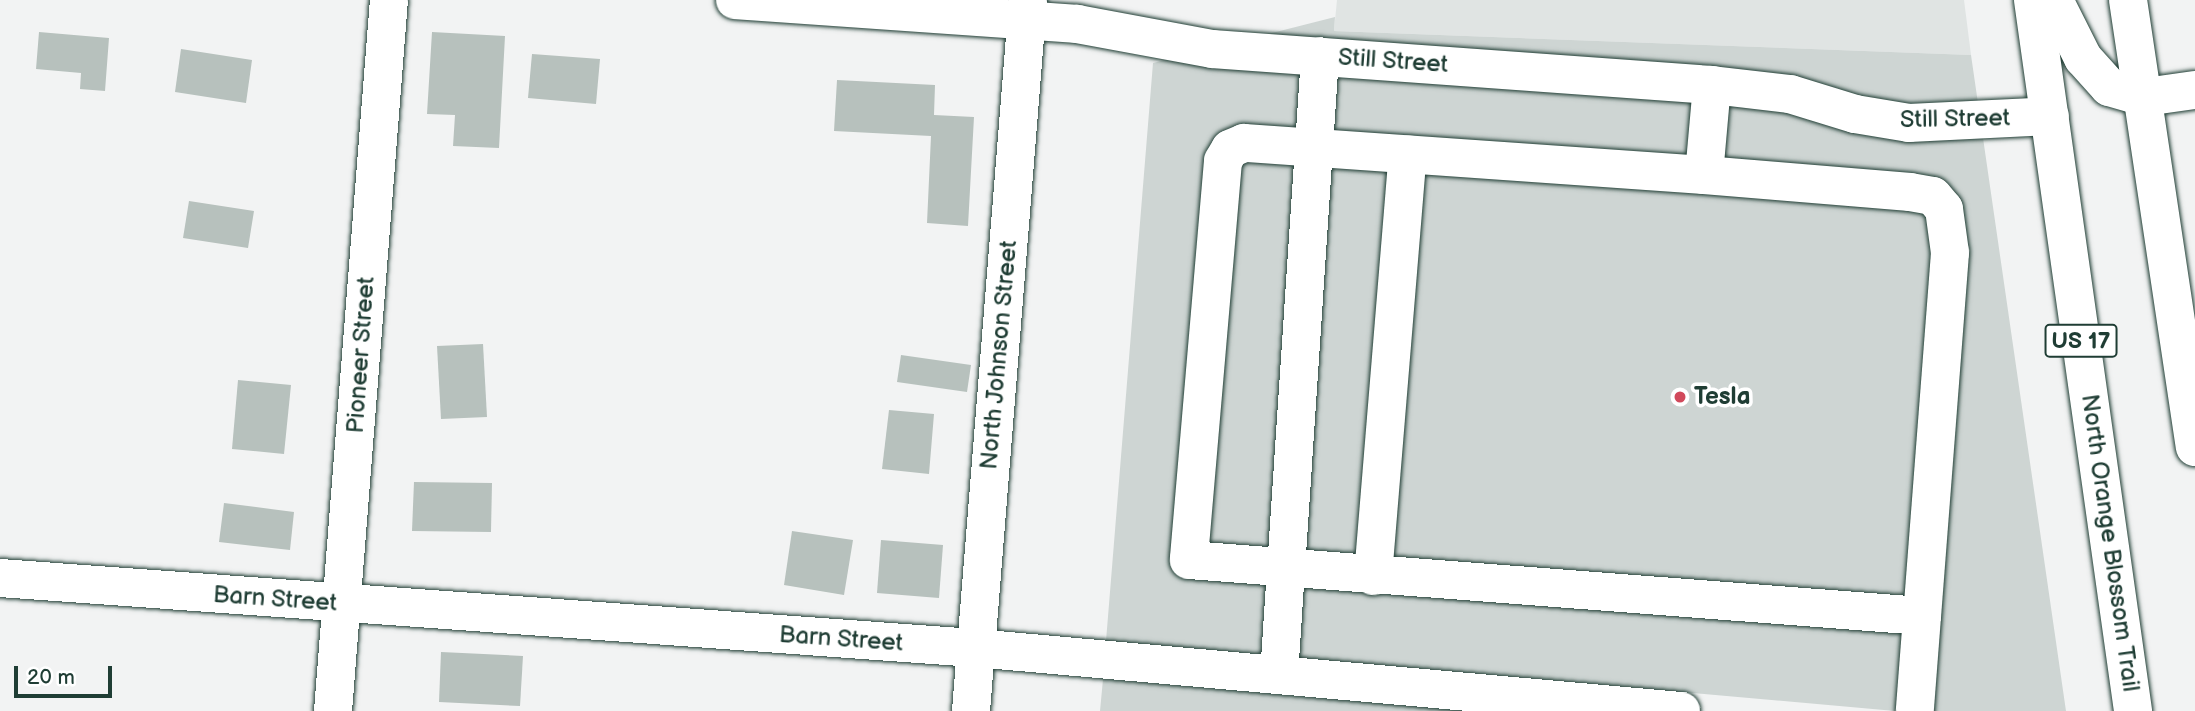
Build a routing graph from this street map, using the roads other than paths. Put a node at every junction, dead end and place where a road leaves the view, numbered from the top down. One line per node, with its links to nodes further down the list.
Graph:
1 (388, 0): 19 (street, Pioneer Street)
2 (736, 0): 6 (street, Still Street)
3 (2033, 0): 11 (street, North Orange Blossom Trail / US 17)
4 (2054, 0): 10 (street)
5 (2128, 0): 10 (street)
6 (1027, 12): 7 (street, Still Street); 21 (street, North Johnson Street)
7 (1320, 56): 8 (street, Still Street); 12 (street)
8 (1712, 86): 11 (street, Still Street); 14 (street)
9 (2195, 90): 10 (street)
10 (2145, 97): 15 (street)
11 (2050, 116): 27 (street, North Orange Blossom Trail / US 17)
12 (1314, 147): 13 (street); 16 (street); 16 (street)
13 (1408, 154): 14 (street); 17 (street)
14 (1704, 175): 20 (street)
15 (2195, 447)
16 (1286, 570): 17 (street); 22 (street)
17 (1373, 576): 20 (street)
18 (0, 578): 19 (street, Barn Street)
19 (341, 604): 21 (street, Barn Street); 23 (street, Pioneer Street)
20 (1922, 616): 26 (street)
21 (975, 648): 22 (street, Barn Street); 24 (street, North Johnson Street)
22 (1279, 675): 25 (street, Barn Street)
23 (333, 711)
24 (971, 711)
25 (1681, 711)
26 (1915, 711)
27 (2133, 711)

